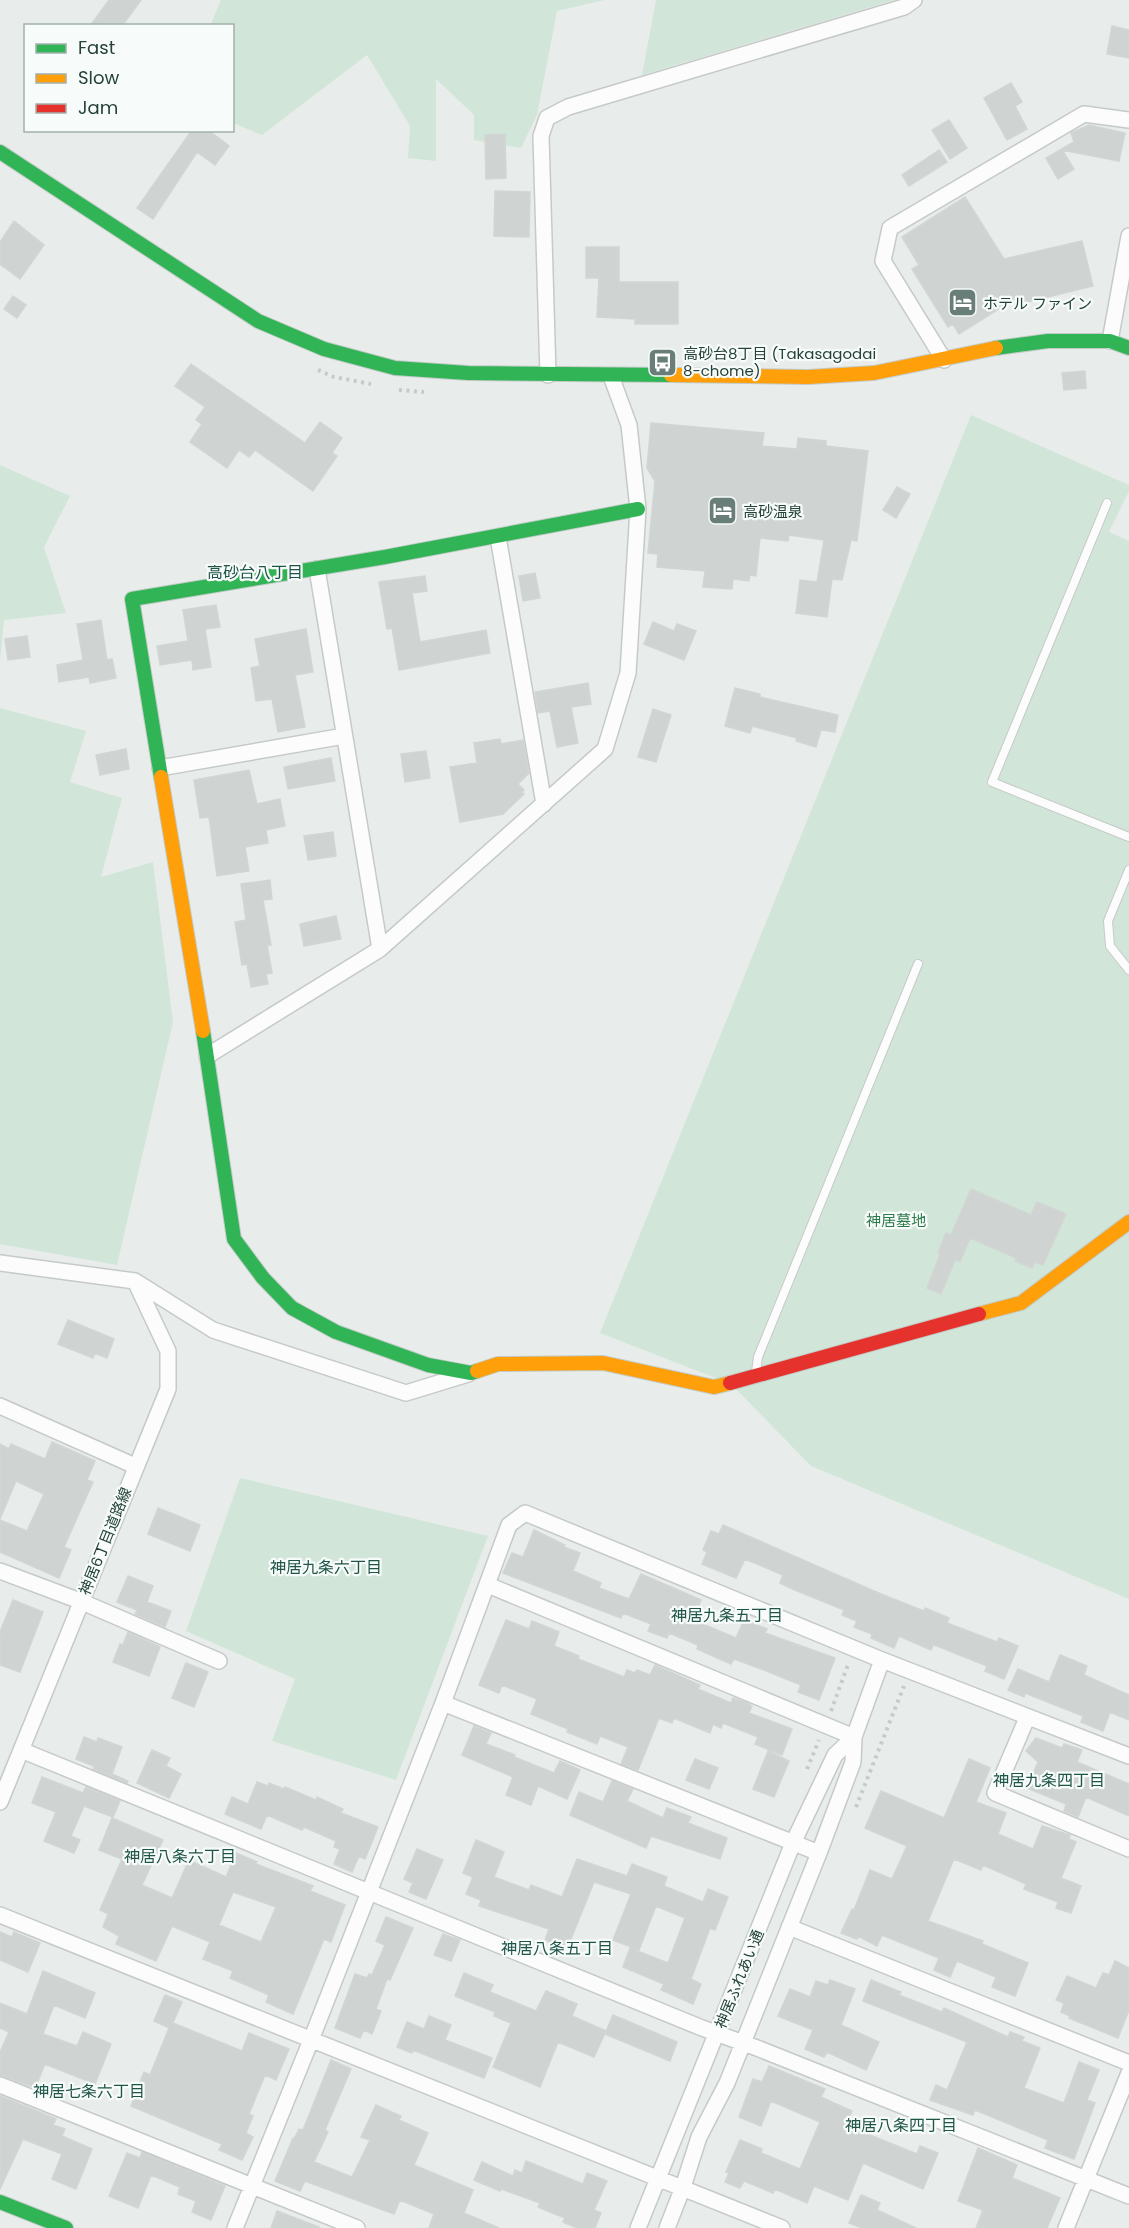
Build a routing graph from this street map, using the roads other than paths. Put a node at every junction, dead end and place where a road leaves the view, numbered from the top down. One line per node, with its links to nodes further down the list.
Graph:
1 (914, 0): 8 (street)
2 (1129, 120): 7 (street)
3 (0, 152): 8 (street)
4 (1129, 236): 5 (street)
5 (1110, 341): 6 (street); 7 (street)
6 (1129, 348)
7 (944, 360): 9 (street)
8 (548, 375): 9 (street)
9 (611, 376): 11 (street)
10 (1107, 503): 17 (lane)
11 (638, 509): 12 (street); 16 (street)
12 (498, 537): 13 (street); 16 (street)
13 (317, 569): 14 (street); 15 (street)
14 (344, 736): 15 (street); 19 (street)
15 (160, 768): 22 (street)
16 (544, 804): 19 (street)
17 (1129, 837)
18 (1129, 870): 21 (lane)
19 (380, 949): 22 (street)
20 (918, 964): 27 (lane)
21 (1129, 970)
22 (207, 1056): 26 (street)
23 (1129, 1222): 27 (street)
24 (0, 1263): 25 (street)
25 (135, 1281): 26 (street); 29 (street, 神居6丁目道路線)
26 (471, 1373): 27 (street)
27 (756, 1376)
28 (0, 1406): 29 (street)
29 (135, 1466): 32 (street, 神居6丁目道路線)
30 (0, 1571): 32 (street)
31 (488, 1585): 33 (street); 35 (street); 37 (street)
32 (80, 1601): 34 (street); 38 (street, 神居6丁目道路線)
33 (882, 1660): 36 (street); 37 (street, 神居ふれあい通)
34 (219, 1661)
35 (443, 1703): 42 (street); 45 (street)
36 (1027, 1718): 39 (street); 43 (street)
37 (854, 1737): 42 (street, 神居ふれあい通); 44 (street, 神居ふれあい通)
38 (21, 1750): 40 (street, 神居6丁目道路線); 45 (street)
39 (1129, 1756)
40 (3, 1784): 41 (street, 神居6丁目道路線)
41 (0, 1802)
42 (793, 1843): 44 (street); 48 (street, 神居ふれあい通)
43 (1129, 1849)
44 (819, 1853): 47 (street, 神居ふれあい通)
45 (369, 1892): 48 (street); 49 (street)
46 (0, 1915): 49 (street)
47 (789, 1927): 50 (street, 神居ふれあい通); 51 (street)
48 (717, 2034): 50 (street); 54 (street, 神居ふれあい通)
49 (311, 2040): 54 (street); 56 (street)
50 (742, 2043): 55 (street); 57 (street, 神居ふれあい通)
51 (1129, 2063)
52 (1129, 2073): 55 (street)
53 (0, 2085): 56 (street)
54 (658, 2177): 57 (street); 63 (street, 神居ふれあい通)
55 (1086, 2179): 58 (street); 66 (street)
56 (252, 2185): 61 (street); 62 (street)
57 (683, 2187): 64 (street, 神居ふれあい通); 65 (street)
58 (1129, 2196)
59 (0, 2202): 60 (street)
60 (66, 2228)
61 (235, 2228)
62 (357, 2228)
63 (638, 2228)
64 (667, 2228)
65 (782, 2228)
66 (1066, 2228)

